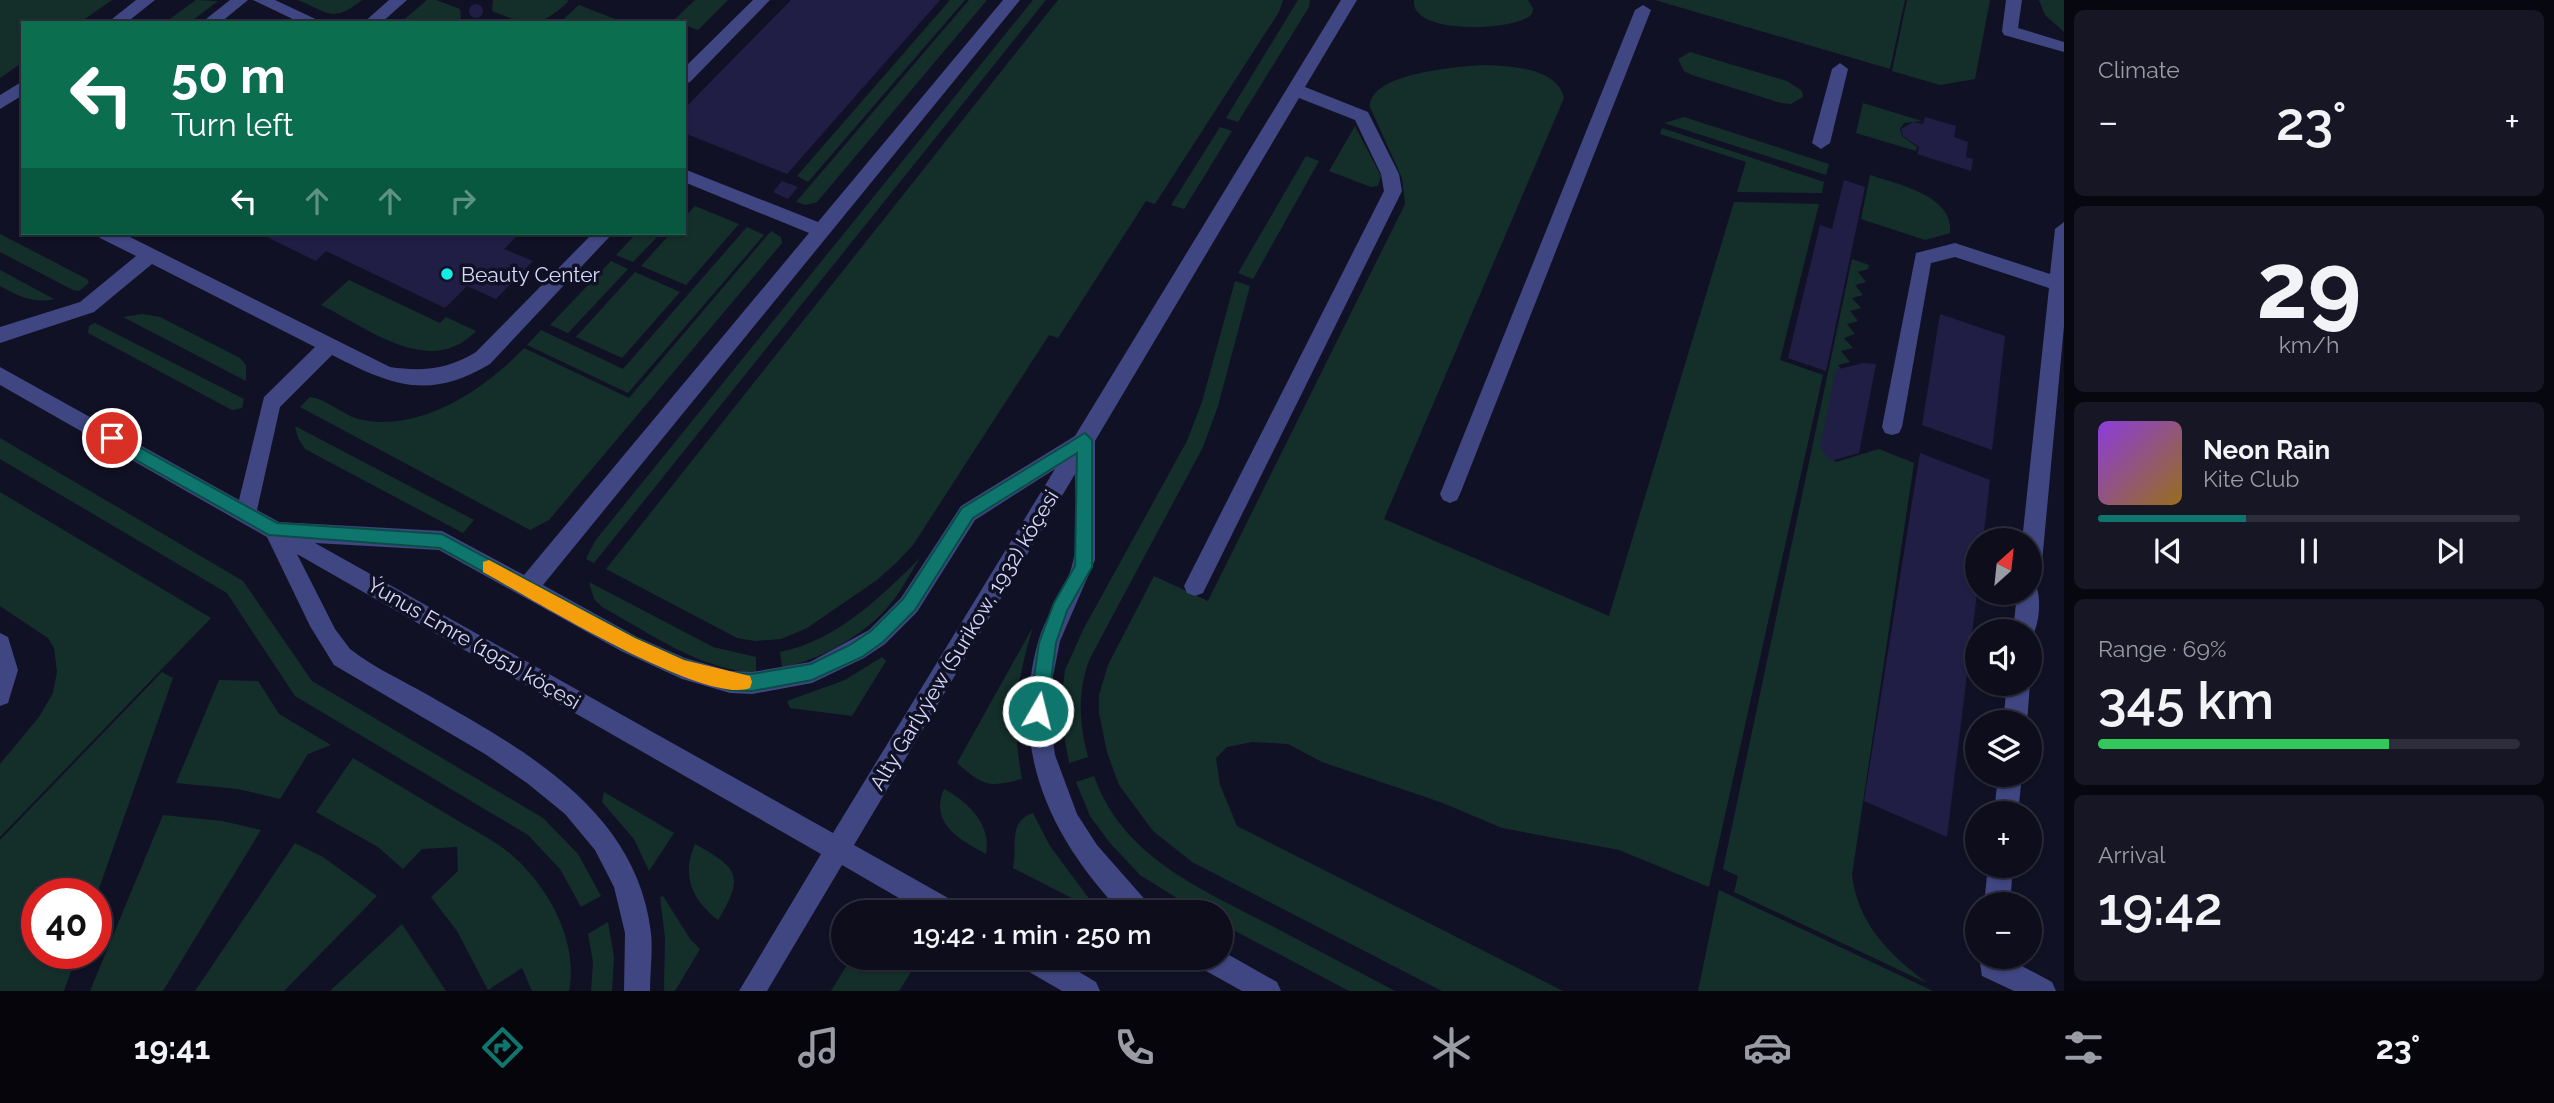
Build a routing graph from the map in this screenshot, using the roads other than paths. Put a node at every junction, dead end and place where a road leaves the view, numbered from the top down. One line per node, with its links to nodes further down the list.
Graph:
1 (147, 0): 11 (street)
2 (240, 0): 12 (street)
3 (261, 0): 10 (street)
4 (399, 0): 13 (street)
5 (762, 0): 16 (street)
6 (1012, 0): 23 (street)
7 (1349, 0): 18 (street, Alty Garlyýew (Surikow, 1932) köçesi)
8 (2014, 0): 14 (street)
9 (1643, 10): 34 (street)
10 (296, 19)
11 (117, 21)
12 (212, 21)
13 (373, 21)
14 (2064, 47)
15 (1839, 69): 20 (street)
16 (686, 76)
17 (21, 88): 19 (street)
18 (1294, 90): 33 (street, Alty Garlyýew (Surikow, 1932) köçesi); 38 (street)
19 (0, 103)
20 (1821, 143)
21 (686, 176): 23 (street)
22 (2064, 229): 27 (street)
23 (821, 231): 39 (street)
24 (110, 235): 26 (street)
25 (602, 235): 30 (street)
26 (151, 255): 29 (street); 30 (street)
27 (2059, 284): 28 (street); 32 (street)
28 (2059, 326): 36 (street)
29 (0, 335)
30 (330, 345): 35 (street)
31 (0, 375): 35 (street, Ýunus Emre (1951) köçesi)
32 (1892, 427)
33 (1085, 440): 39 (street); 42 (street, Alty Garlyýew (Surikow, 1932) köçesi); 44 (street)
34 (1450, 494)
35 (246, 514): 37 (street, Ýunus Emre (1951) köçesi)
36 (2035, 528)
37 (275, 530): 39 (street); 42 (street, Ýunus Emre (1951) köçesi); 48 (street)
38 (1195, 586)
39 (527, 588)
40 (0, 644): 41 (street)
41 (0, 695)
42 (837, 850): 43 (street, Ýunus Emre (1951) köçesi); 49 (street, Alty Garlyýew (Surikow, 1932) köçesi)
43 (927, 900)
44 (1127, 900)
45 (1995, 969): 52 (street)
46 (1051, 970): 50 (street)
47 (1230, 970): 51 (street)
48 (637, 991)
49 (752, 991)
50 (1087, 991)
51 (1268, 991)
52 (2043, 991)

